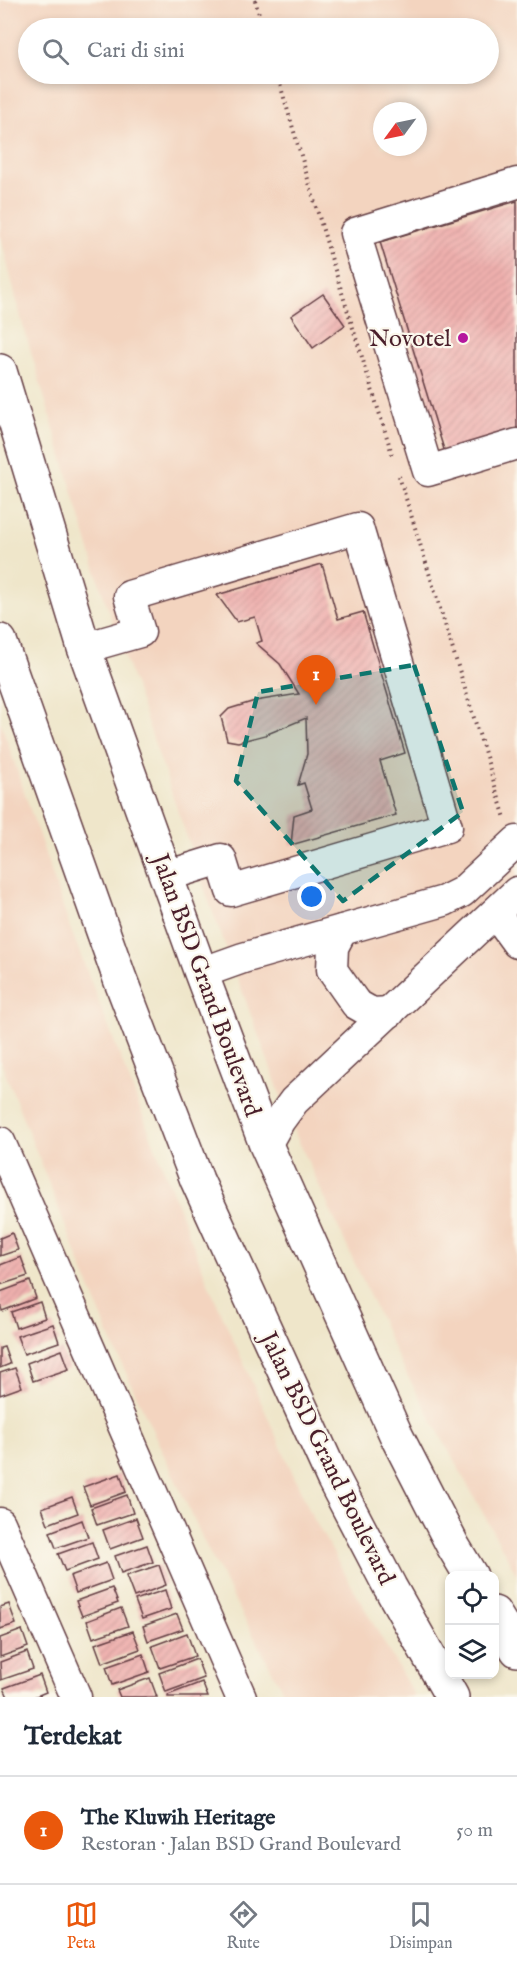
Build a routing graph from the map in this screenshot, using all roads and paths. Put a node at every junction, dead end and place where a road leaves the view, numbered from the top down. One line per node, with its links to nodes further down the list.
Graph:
1 (255, 0): 2 (path)
2 (260, 18)
3 (517, 183): 5 (street)
4 (0, 371): 7 (main road, Jalan BSD Grand Boulevard)
5 (517, 444)
6 (0, 641): 24 (main road, Jalan BSD Grand Boulevard)
7 (84, 648): 9 (main road, Jalan BSD Grand Boulevard); 9 (street)
8 (517, 841): 12 (street)
9 (166, 876): 14 (main road, Jalan BSD Grand Boulevard)
10 (517, 892): 11 (street)
11 (495, 914): 13 (street); 15 (street)
12 (342, 930): 14 (street); 15 (street)
13 (517, 943)
14 (201, 972): 17 (main road, Jalan BSD Grand Boulevard)
15 (390, 1011): 17 (street)
16 (0, 1142): 23 (street)
17 (266, 1144): 19 (main road, Jalan BSD Grand Boulevard)
18 (0, 1523): 22 (street)
19 (469, 1571)
20 (499, 1620): 21 (main road)
21 (517, 1650)
22 (76, 1697)
23 (241, 1697)
24 (452, 1697)

